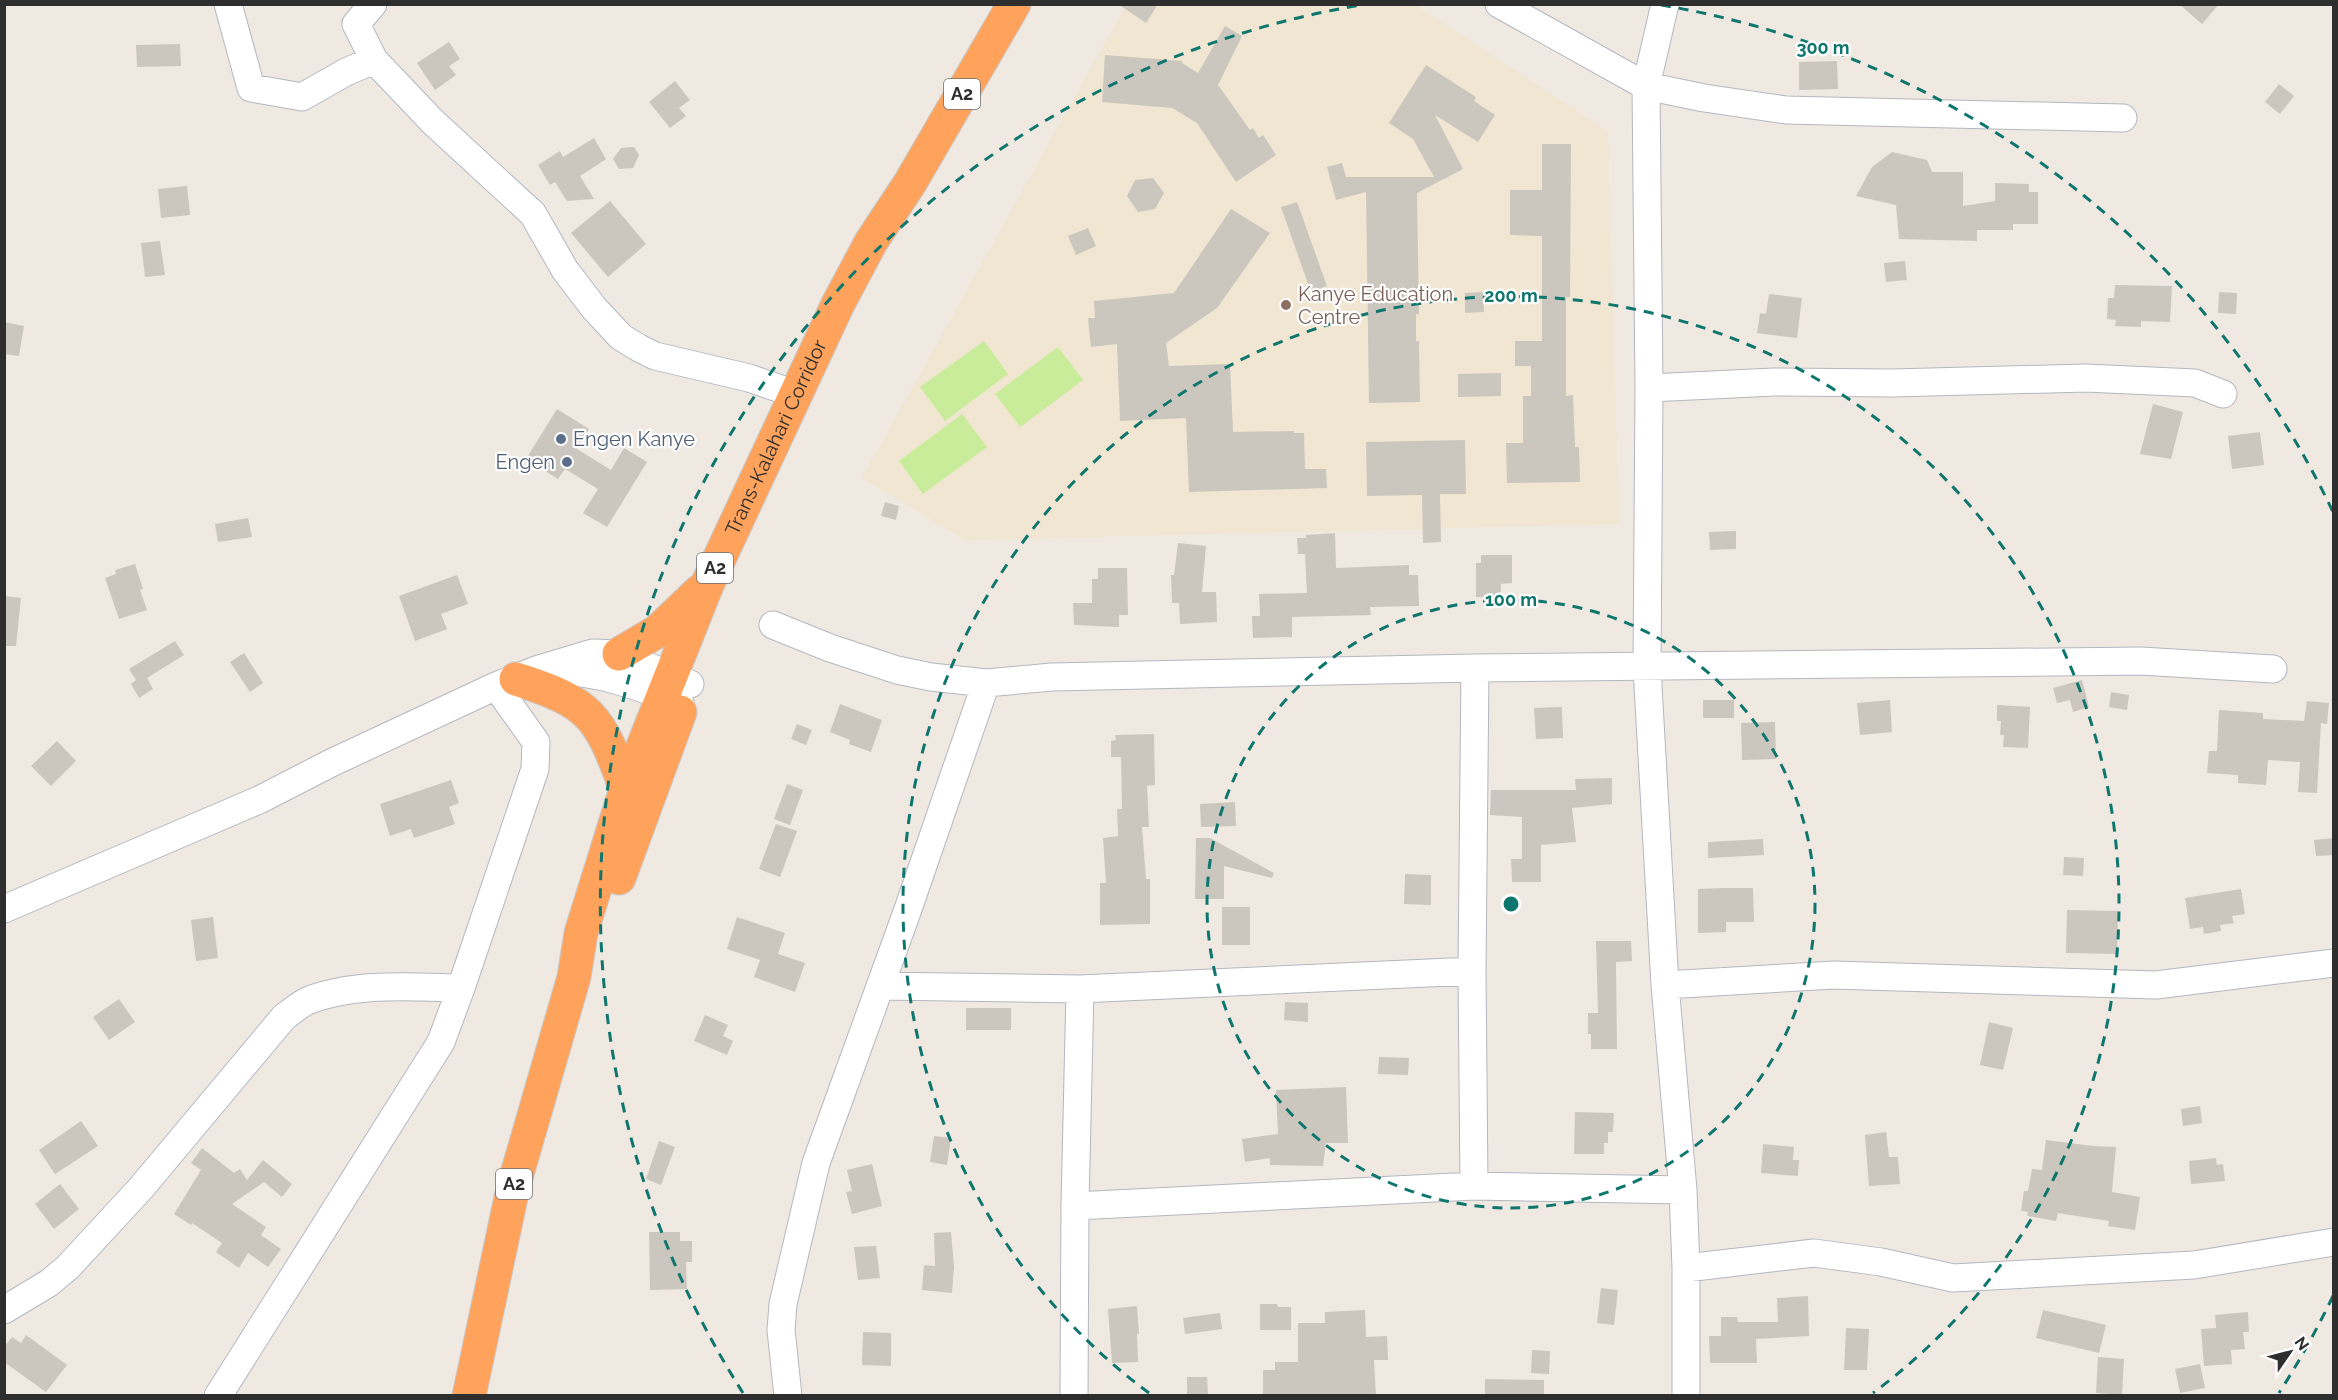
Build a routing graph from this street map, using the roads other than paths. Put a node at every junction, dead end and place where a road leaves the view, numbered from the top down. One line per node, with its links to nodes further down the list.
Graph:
1 (228, 4): 6 (street)
2 (373, 4): 6 (street)
3 (1014, 4): 9 (highway, Trans-Kalahari Corridor / A2)
4 (1499, 4): 7 (street)
5 (1665, 4): 7 (street)
6 (374, 60): 11 (street)
7 (1646, 86): 8 (street); 10 (street)
8 (2123, 118)
9 (910, 183): 11 (highway, Trans-Kalahari Corridor / A2); 21 (highway, Trans-Kalahari Corridor / A2)
10 (1649, 388): 12 (street); 17 (street)
11 (795, 394): 13 (highway, Trans-Kalahari Corridor / A2)
12 (2223, 394)
13 (707, 585): 15 (highway); 21 (highway, Trans-Kalahari Corridor / A2)
14 (772, 625): 20 (street)
15 (619, 654): 19 (street); 21 (street)
16 (1475, 668): 17 (street); 20 (street); 25 (street)
17 (1647, 668): 18 (street); 27 (street)
18 (2273, 669)
19 (516, 678): 21 (street); 22 (highway); 23 (street); 29 (street)
20 (986, 683): 28 (street)
21 (677, 690): 22 (highway, Trans-Kalahari Corridor / A2); 26 (highway, Trans-Kalahari Corridor / A2)
22 (626, 789): 26 (highway, Trans-Kalahari Corridor / A2)
23 (4, 909)
24 (2334, 963): 27 (street)
25 (1472, 971): 30 (street); 31 (street)
26 (574, 977): 38 (highway, Trans-Kalahari Corridor / A2)
27 (1665, 985): 32 (street)
28 (880, 986): 30 (street); 39 (street)
29 (461, 988): 36 (street); 37 (street)
30 (1080, 989): 33 (street)
31 (1474, 1186): 32 (street); 33 (street)
32 (1683, 1190): 35 (street)
33 (1075, 1206): 40 (street)
34 (2334, 1242): 35 (street)
35 (1686, 1268): 41 (street)
36 (4, 1310)
37 (218, 1395)
38 (469, 1395)
39 (788, 1395)
40 (1074, 1395)
41 (1686, 1395)

